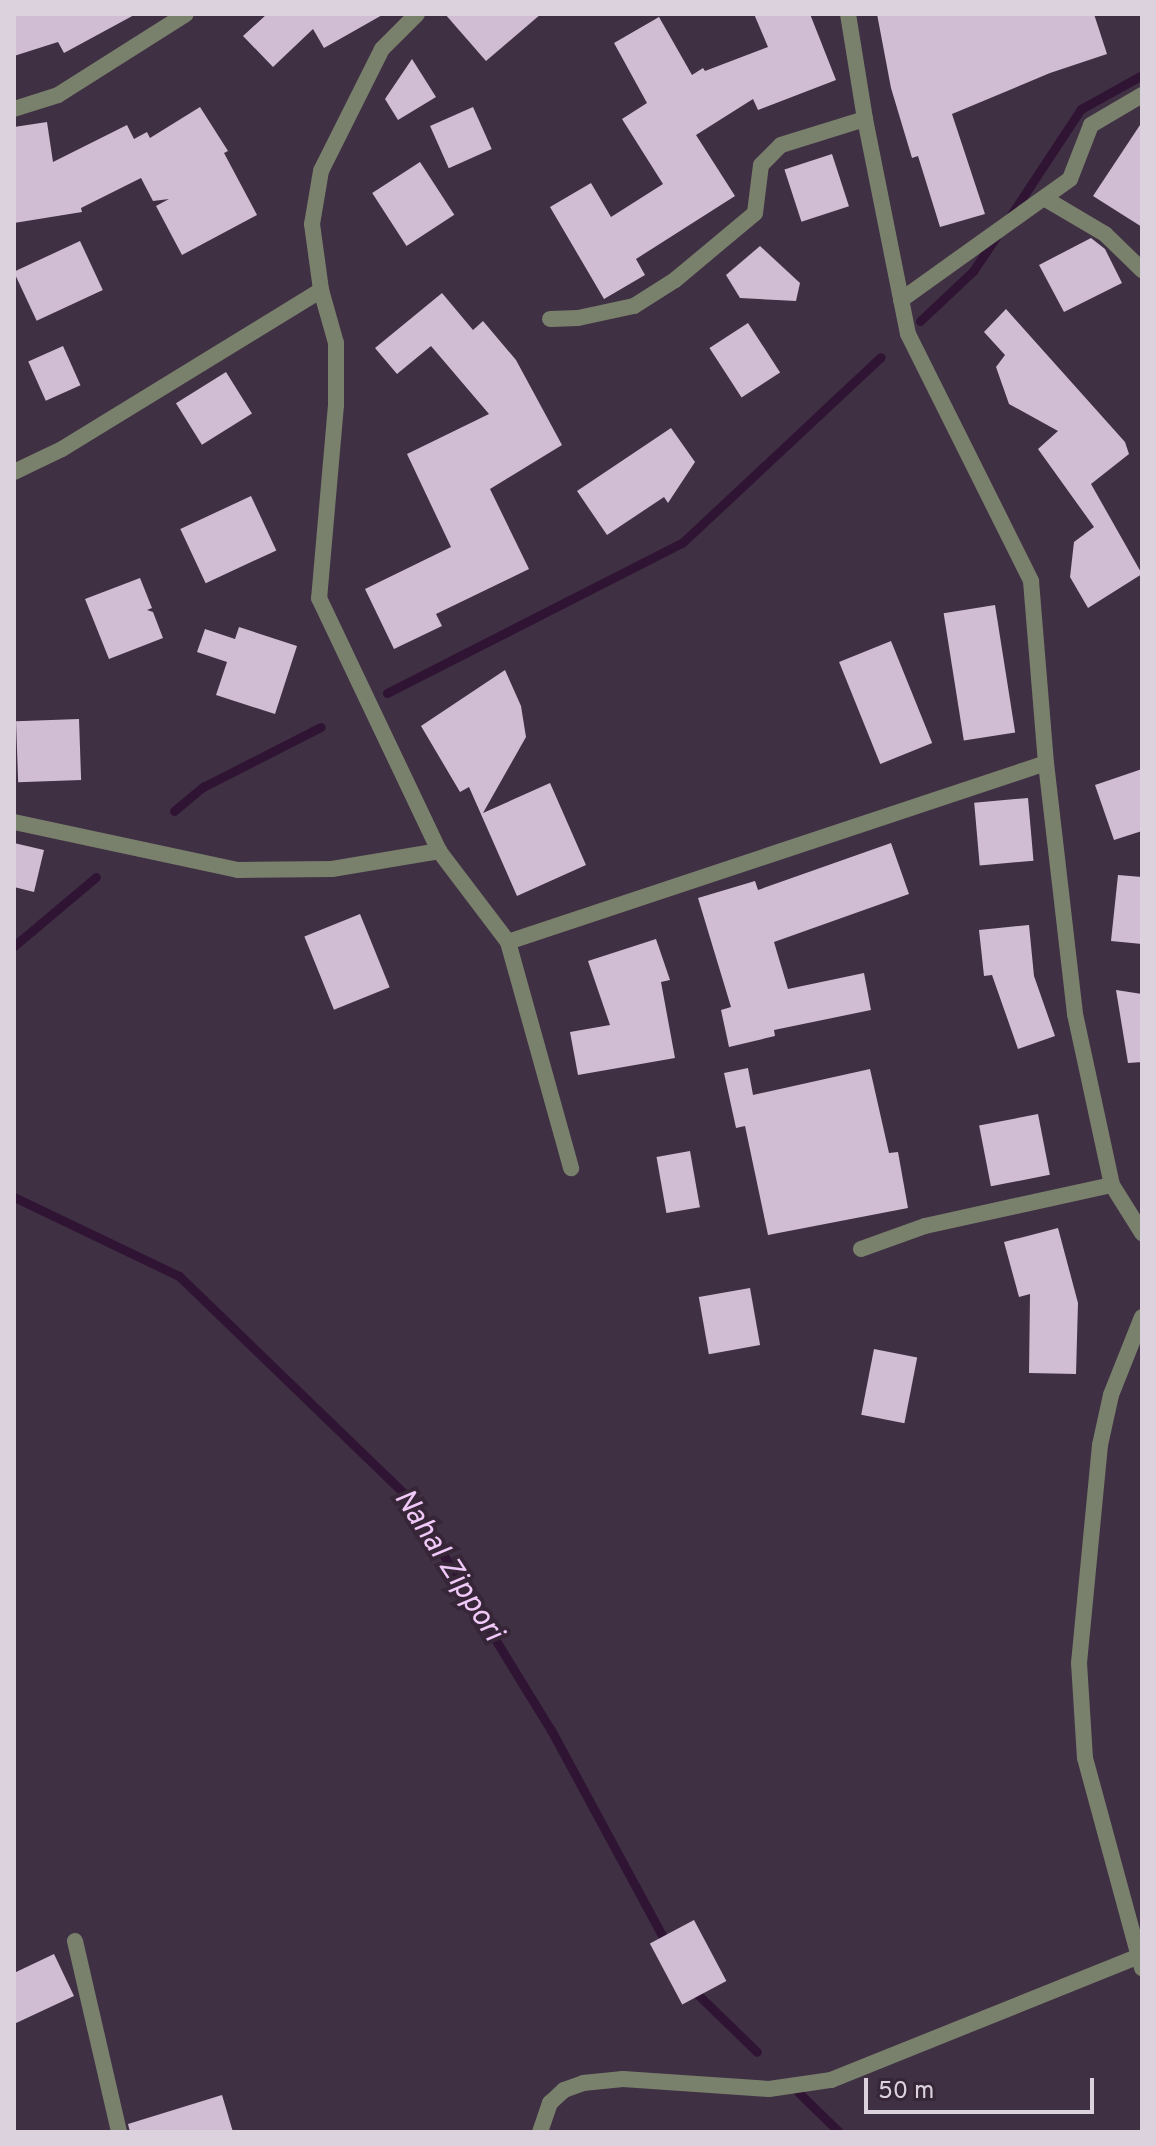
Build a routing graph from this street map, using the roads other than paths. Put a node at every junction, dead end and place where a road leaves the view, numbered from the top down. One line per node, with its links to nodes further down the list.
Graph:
1 (186, 14): 5 (street)
2 (417, 14): 9 (street)
3 (848, 14): 6 (street)
4 (1142, 95): 7 (street)
5 (14, 109)
6 (865, 119): 10 (street); 11 (street)
7 (1044, 198): 8 (street); 10 (street)
8 (1142, 270)
9 (321, 290): 12 (street); 15 (street)
10 (901, 300): 13 (street)
11 (550, 319)
12 (14, 472)
13 (1046, 763): 16 (street); 18 (street)
14 (14, 822): 15 (street)
15 (439, 851): 16 (street)
16 (508, 942): 17 (street)
17 (571, 1168)
18 (1112, 1185): 19 (street); 20 (street)
19 (1142, 1233)
20 (861, 1249)
21 (1142, 1317): 23 (street)
22 (75, 1941): 24 (street)
23 (1140, 1962): 25 (street)
24 (119, 2132)
25 (540, 2132)

